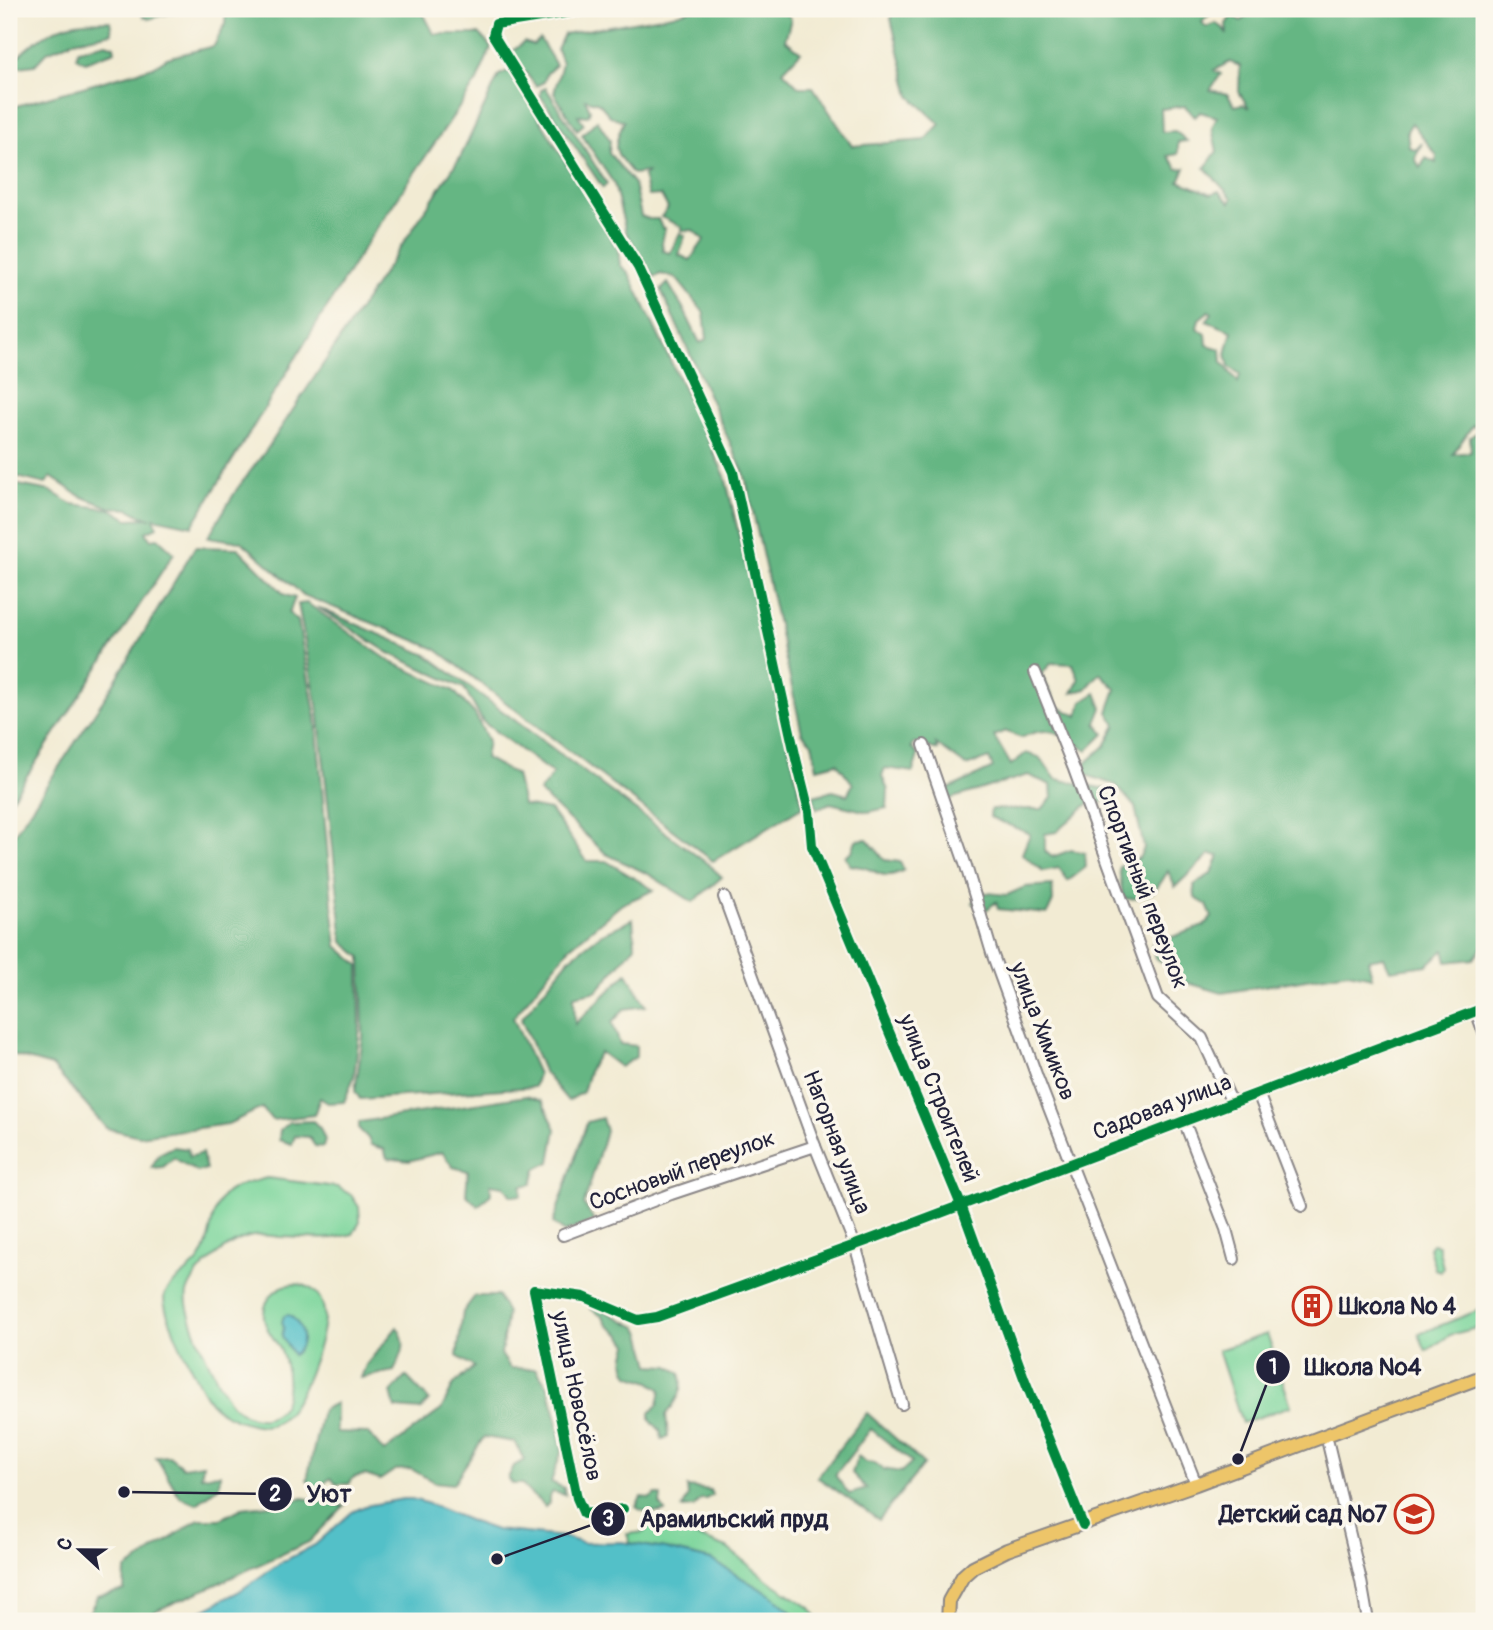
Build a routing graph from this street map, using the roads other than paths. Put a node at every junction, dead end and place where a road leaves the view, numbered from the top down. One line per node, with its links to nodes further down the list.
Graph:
1 (590, 9): 12 (street, улица Строителей)
2 (1035, 672): 8 (street, Спортивный переулок)
3 (924, 745): 11 (street, улица Химиков)
4 (724, 897): 10 (street, Нагорная улица)
5 (1480, 1010): 6 (street); 7 (street, Садовая улица)
6 (1484, 1033)
7 (1258, 1093): 8 (street, Садовая улица); 13 (street)
8 (1232, 1103): 9 (street, Садовая улица)
9 (1184, 1121): 11 (street, Садовая улица); 16 (street)
10 (815, 1146): 14 (street, Сосновый переулок); 15 (street, Нагорная улица)
11 (1072, 1164): 12 (street, Садовая улица); 20 (street, улица Химиков)
12 (961, 1205): 15 (street, Садовая улица); 22 (street, улица Строителей)
13 (1302, 1206)
14 (563, 1235)
15 (855, 1245): 18 (street, Нагорная улица); 21 (street, улица Новосёлов)
16 (1234, 1259)
17 (1484, 1376): 19 (main road)
18 (902, 1404)
19 (1326, 1435): 20 (main road); 24 (street)
20 (1196, 1484): 22 (main road)
21 (623, 1509)
22 (1083, 1525): 23 (main road)
23 (948, 1621)
24 (1368, 1621)

